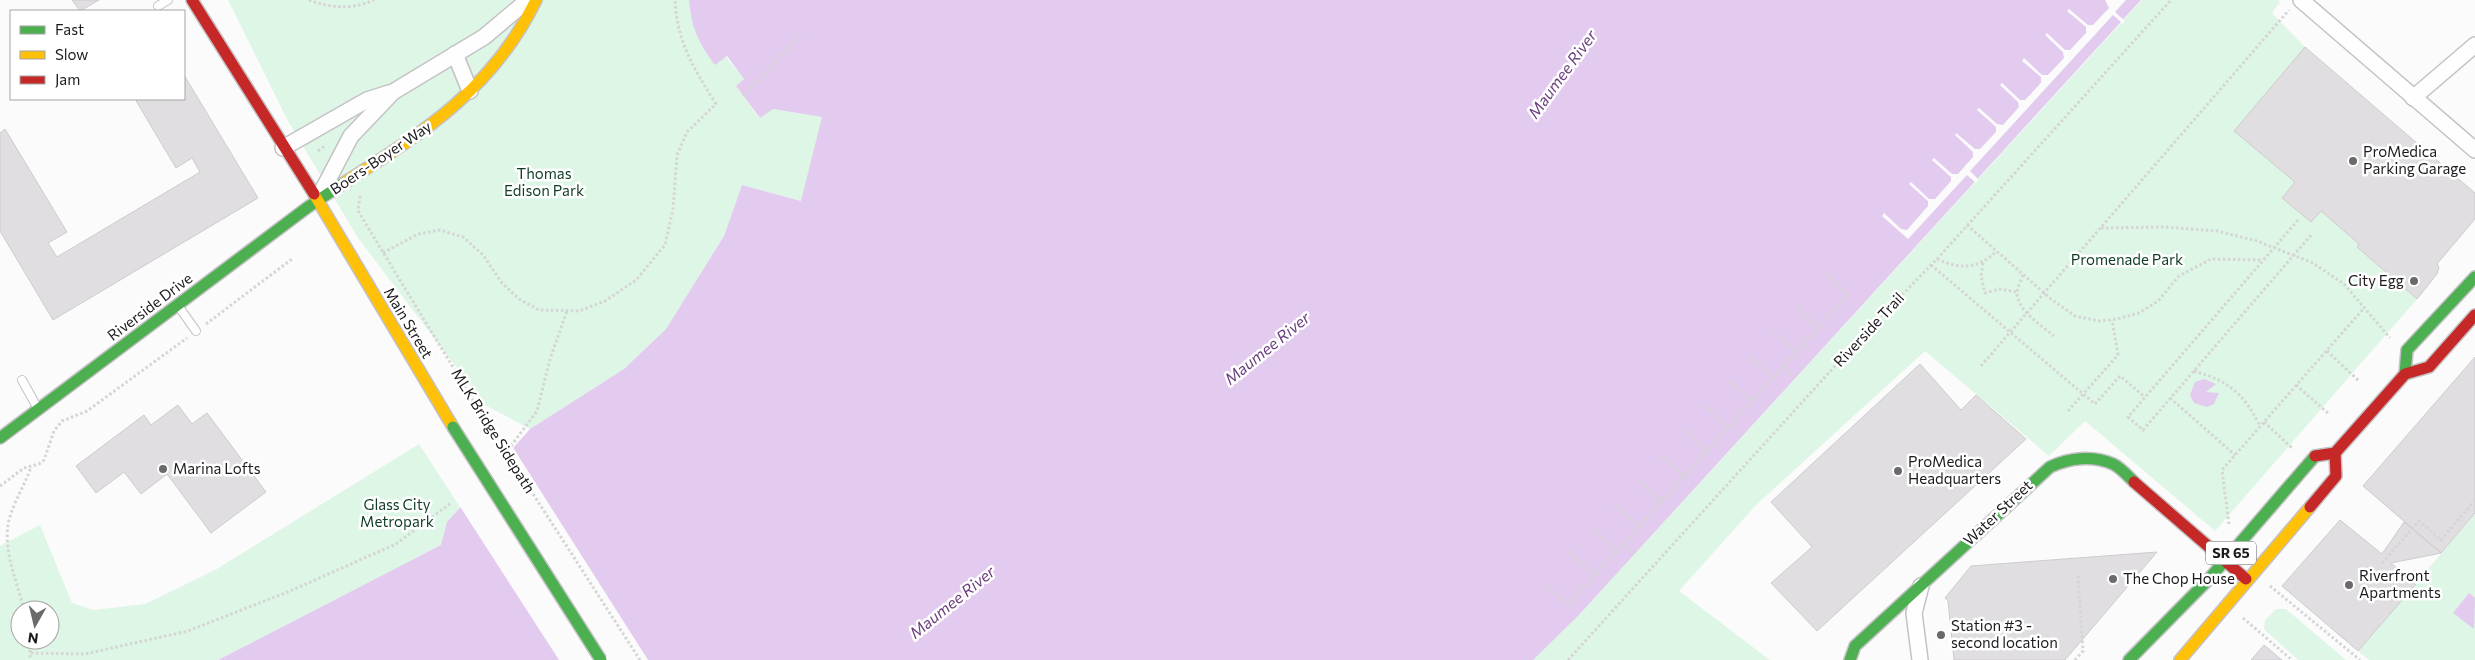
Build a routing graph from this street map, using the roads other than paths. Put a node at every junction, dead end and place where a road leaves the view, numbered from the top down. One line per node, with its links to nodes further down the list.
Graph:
1 (168, 0): 6 (lane)
2 (192, 0): 12 (main road, Main Street)
3 (528, 0): 8 (street, Boers-Boyer Way)
4 (536, 0): 9 (main road, Boers-Boyer Way)
5 (2296, 4): 11 (street)
6 (158, 6)
7 (2475, 45): 11 (street)
8 (454, 54): 9 (street); 10 (street, Boers-Boyer Way)
9 (470, 91): 14 (main road, Boers-Boyer Way)
10 (393, 92): 12 (street); 14 (street, Boers-Boyer Way)
11 (2413, 98): 13 (street)
12 (282, 148): 14 (main road, Main Street)
13 (2475, 150)
14 (317, 200): 16 (main road, Riverside Drive); 30 (main road, Main Street, bridge)
15 (2475, 277): 19 (main road)
16 (178, 305): 18 (lane); 21 (main road, Riverside Drive)
17 (2475, 316): 19 (main road)
18 (196, 331)
19 (2405, 374): 23 (main road)
20 (22, 380): 21 (lane)
21 (38, 409): 22 (main road, Riverside Drive)
22 (0, 438)
23 (2335, 453): 24 (main road, SR 65); 25 (main road, SR 65)
24 (2225, 560): 25 (main road); 26 (main road, Water Street); 27 (main road, SR 65)
25 (2246, 579): 29 (main road, SR 65)
26 (1921, 585): 31 (main road, Water Street); 32 (street)
27 (2148, 641): 28 (main road); 33 (main road, SR 65)
28 (2161, 643)
29 (2176, 657)
30 (601, 660)
31 (1850, 660)
32 (1920, 660)
33 (2129, 660)

